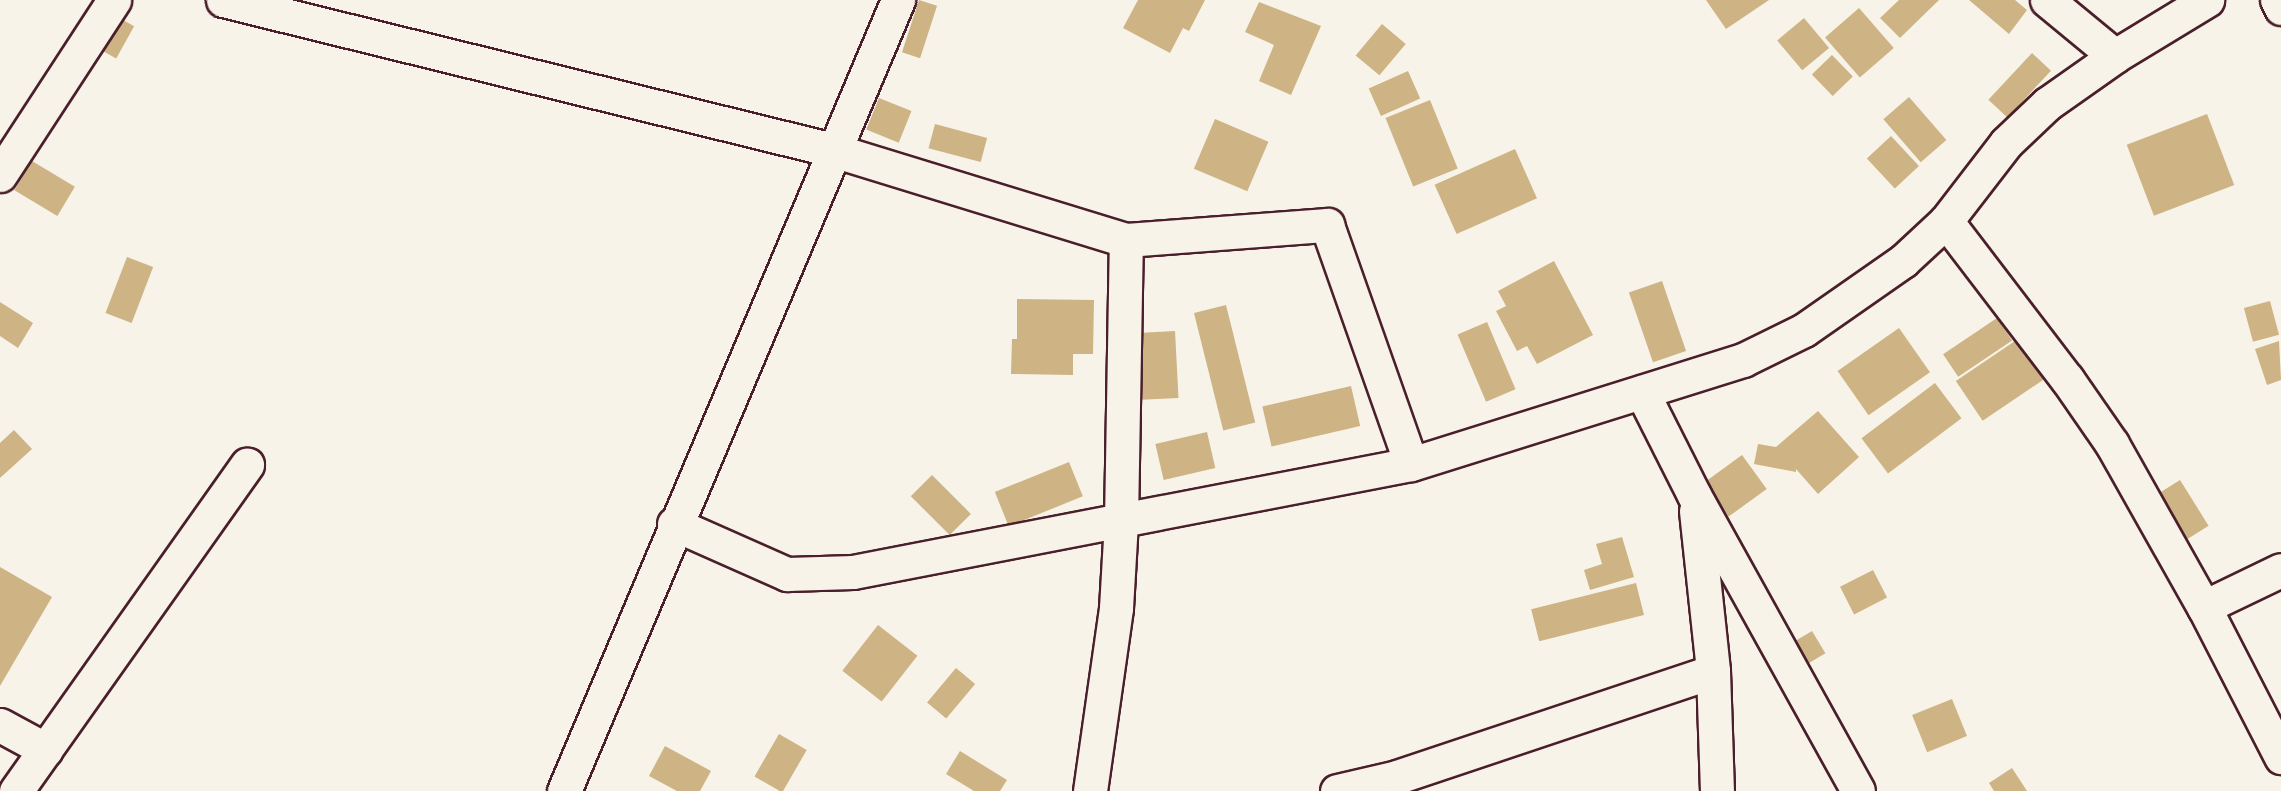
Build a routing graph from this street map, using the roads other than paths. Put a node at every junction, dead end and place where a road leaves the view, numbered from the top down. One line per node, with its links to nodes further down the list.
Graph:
1 (114, 0): 10 (street)
2 (223, 0): 9 (street)
3 (898, 0): 9 (street)
4 (2047, 0): 8 (street)
5 (2207, 0): 8 (street)
6 (2277, 0): 7 (street)
7 (2281, 8)
8 (2115, 56): 11 (street)
9 (833, 150): 12 (street); 18 (street)
10 (0, 175)
11 (1946, 221): 13 (street); 20 (street)
12 (1126, 240): 14 (street); 17 (street)
13 (1642, 392): 14 (street); 16 (street)
14 (1411, 464): 17 (street)
15 (247, 465): 23 (street)
16 (1694, 495): 21 (street); 30 (street)
17 (1121, 521): 18 (street); 27 (street)
18 (674, 524): 26 (street)
19 (2281, 570): 20 (street)
20 (2204, 607): 24 (street)
21 (1713, 671): 28 (street); 29 (street)
22 (0, 725): 23 (street)
23 (46, 750): 25 (street)
24 (2281, 757)
25 (16, 791)
26 (564, 791)
27 (1090, 791)
28 (1338, 791)
29 (1717, 791)
30 (1858, 791)

